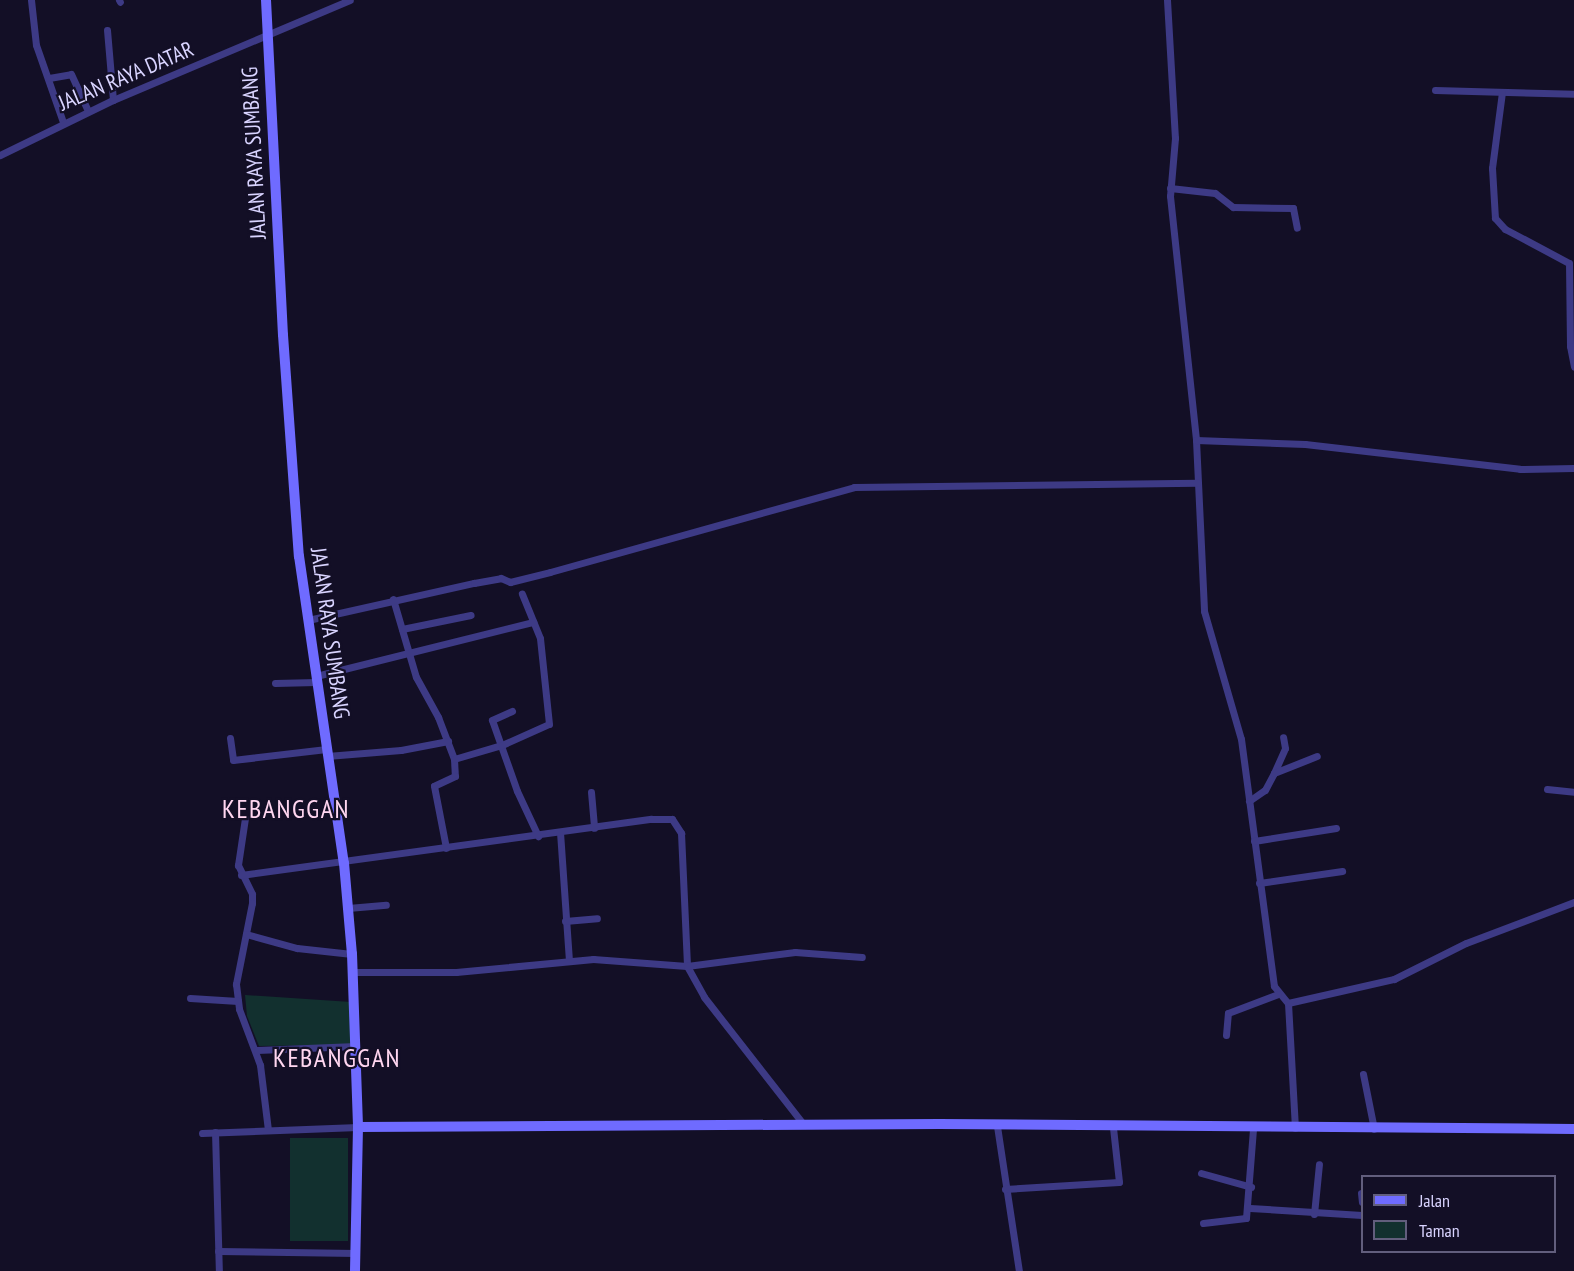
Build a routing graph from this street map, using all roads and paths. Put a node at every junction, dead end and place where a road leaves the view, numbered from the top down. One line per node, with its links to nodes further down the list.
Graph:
1 (31, 0): 7 (street)
2 (266, 0): 6 (street, JALAN RAYA SUMBANG)
3 (350, 0): 6 (street, JALAN RAYA DATAR)
4 (1167, 0): 15 (street)
5 (107, 30): 11 (street)
6 (268, 34): 11 (street, JALAN RAYA DATAR); 24 (street, JALAN RAYA SUMBANG)
7 (48, 78): 12 (street); 13 (street)
8 (1435, 90): 9 (street)
9 (1502, 92): 10 (street); 17 (street)
10 (1574, 94)
11 (113, 100): 12 (street, JALAN RAYA DATAR)
12 (88, 111): 13 (street, JALAN RAYA DATAR)
13 (63, 122): 14 (street, JALAN RAYA DATAR)
14 (0, 155)
15 (1170, 188): 16 (street); 18 (street)
16 (1297, 228)
17 (1574, 368)
18 (1196, 440): 19 (street); 20 (street)
19 (1574, 468)
20 (1197, 483): 22 (street); 42 (street)
21 (522, 594): 25 (street)
22 (393, 599): 24 (street); 26 (street)
23 (471, 615): 26 (street)
24 (308, 620): 28 (street, JALAN RAYA SUMBANG)
25 (533, 622): 27 (street); 34 (street)
26 (402, 629): 27 (street)
27 (408, 651): 28 (street); 33 (street)
28 (316, 679): 29 (street); 35 (street, JALAN RAYA SUMBANG)
29 (275, 683)
30 (512, 711): 34 (street)
31 (1283, 737): 38 (street)
32 (230, 738): 35 (street)
33 (448, 741): 35 (street); 37 (street)
34 (502, 746): 37 (street); 47 (street)
35 (326, 752): 50 (street, JALAN RAYA SUMBANG)
36 (1317, 756): 38 (street)
37 (454, 759): 49 (street)
38 (1274, 773): 42 (street)
39 (1547, 789): 41 (street)
40 (591, 792): 44 (street)
41 (1574, 792)
42 (1249, 801): 48 (street)
43 (245, 818): 52 (street)
44 (594, 828): 46 (street); 63 (street)
45 (1336, 828): 48 (street)
46 (560, 832): 47 (street); 58 (street)
47 (538, 836): 49 (street)
48 (1254, 841): 53 (street)
49 (446, 848): 50 (street)
50 (344, 863): 52 (street); 56 (street, JALAN RAYA SUMBANG)
51 (1342, 871): 53 (street)
52 (241, 875): 59 (street)
53 (1259, 883): 65 (street)
54 (1574, 902): 68 (street)
55 (386, 904): 56 (street)
56 (348, 908): 60 (street, JALAN RAYA SUMBANG)
57 (597, 918): 58 (street)
58 (565, 921): 62 (street)
59 (246, 934): 60 (street); 67 (street)
60 (352, 954): 64 (street, JALAN RAYA SUMBANG)
61 (862, 957): 63 (street)
62 (569, 960): 63 (street); 64 (street)
63 (687, 966): 73 (street)
64 (352, 972): 70 (street, JALAN RAYA SUMBANG)
65 (1278, 994): 68 (street); 69 (street)
66 (190, 999): 67 (street)
67 (238, 1001): 71 (street)
68 (1288, 1003): 78 (street)
69 (1226, 1035)
70 (356, 1047): 71 (street); 75 (street, JALAN RAYA SUMBANG)
71 (257, 1050): 80 (street)
72 (1363, 1074): 81 (street)
73 (804, 1125): 74 (street); 75 (street)
74 (997, 1126): 76 (street); 87 (street)
75 (358, 1127): 80 (street); 93 (street, JALAN RAYA SUMBANG)
76 (1113, 1128): 77 (street); 87 (street)
77 (1254, 1128): 78 (street); 86 (street)
78 (1295, 1128): 81 (street)
79 (1574, 1129): 81 (street)
80 (268, 1130): 82 (street)
81 (1374, 1130)
82 (214, 1132): 83 (street); 92 (street)
83 (202, 1133)
84 (1319, 1164): 89 (street)
85 (1201, 1173): 86 (street)
86 (1251, 1187): 88 (street)
87 (1005, 1189): 96 (street)
88 (1250, 1208): 89 (street); 91 (street)
89 (1314, 1214): 90 (street)
90 (1361, 1215)
91 (1203, 1223)
92 (218, 1251): 93 (street); 94 (street)
93 (356, 1253): 95 (street, JALAN RAYA SUMBANG)
94 (219, 1271)
95 (355, 1271)
96 (1019, 1271)

